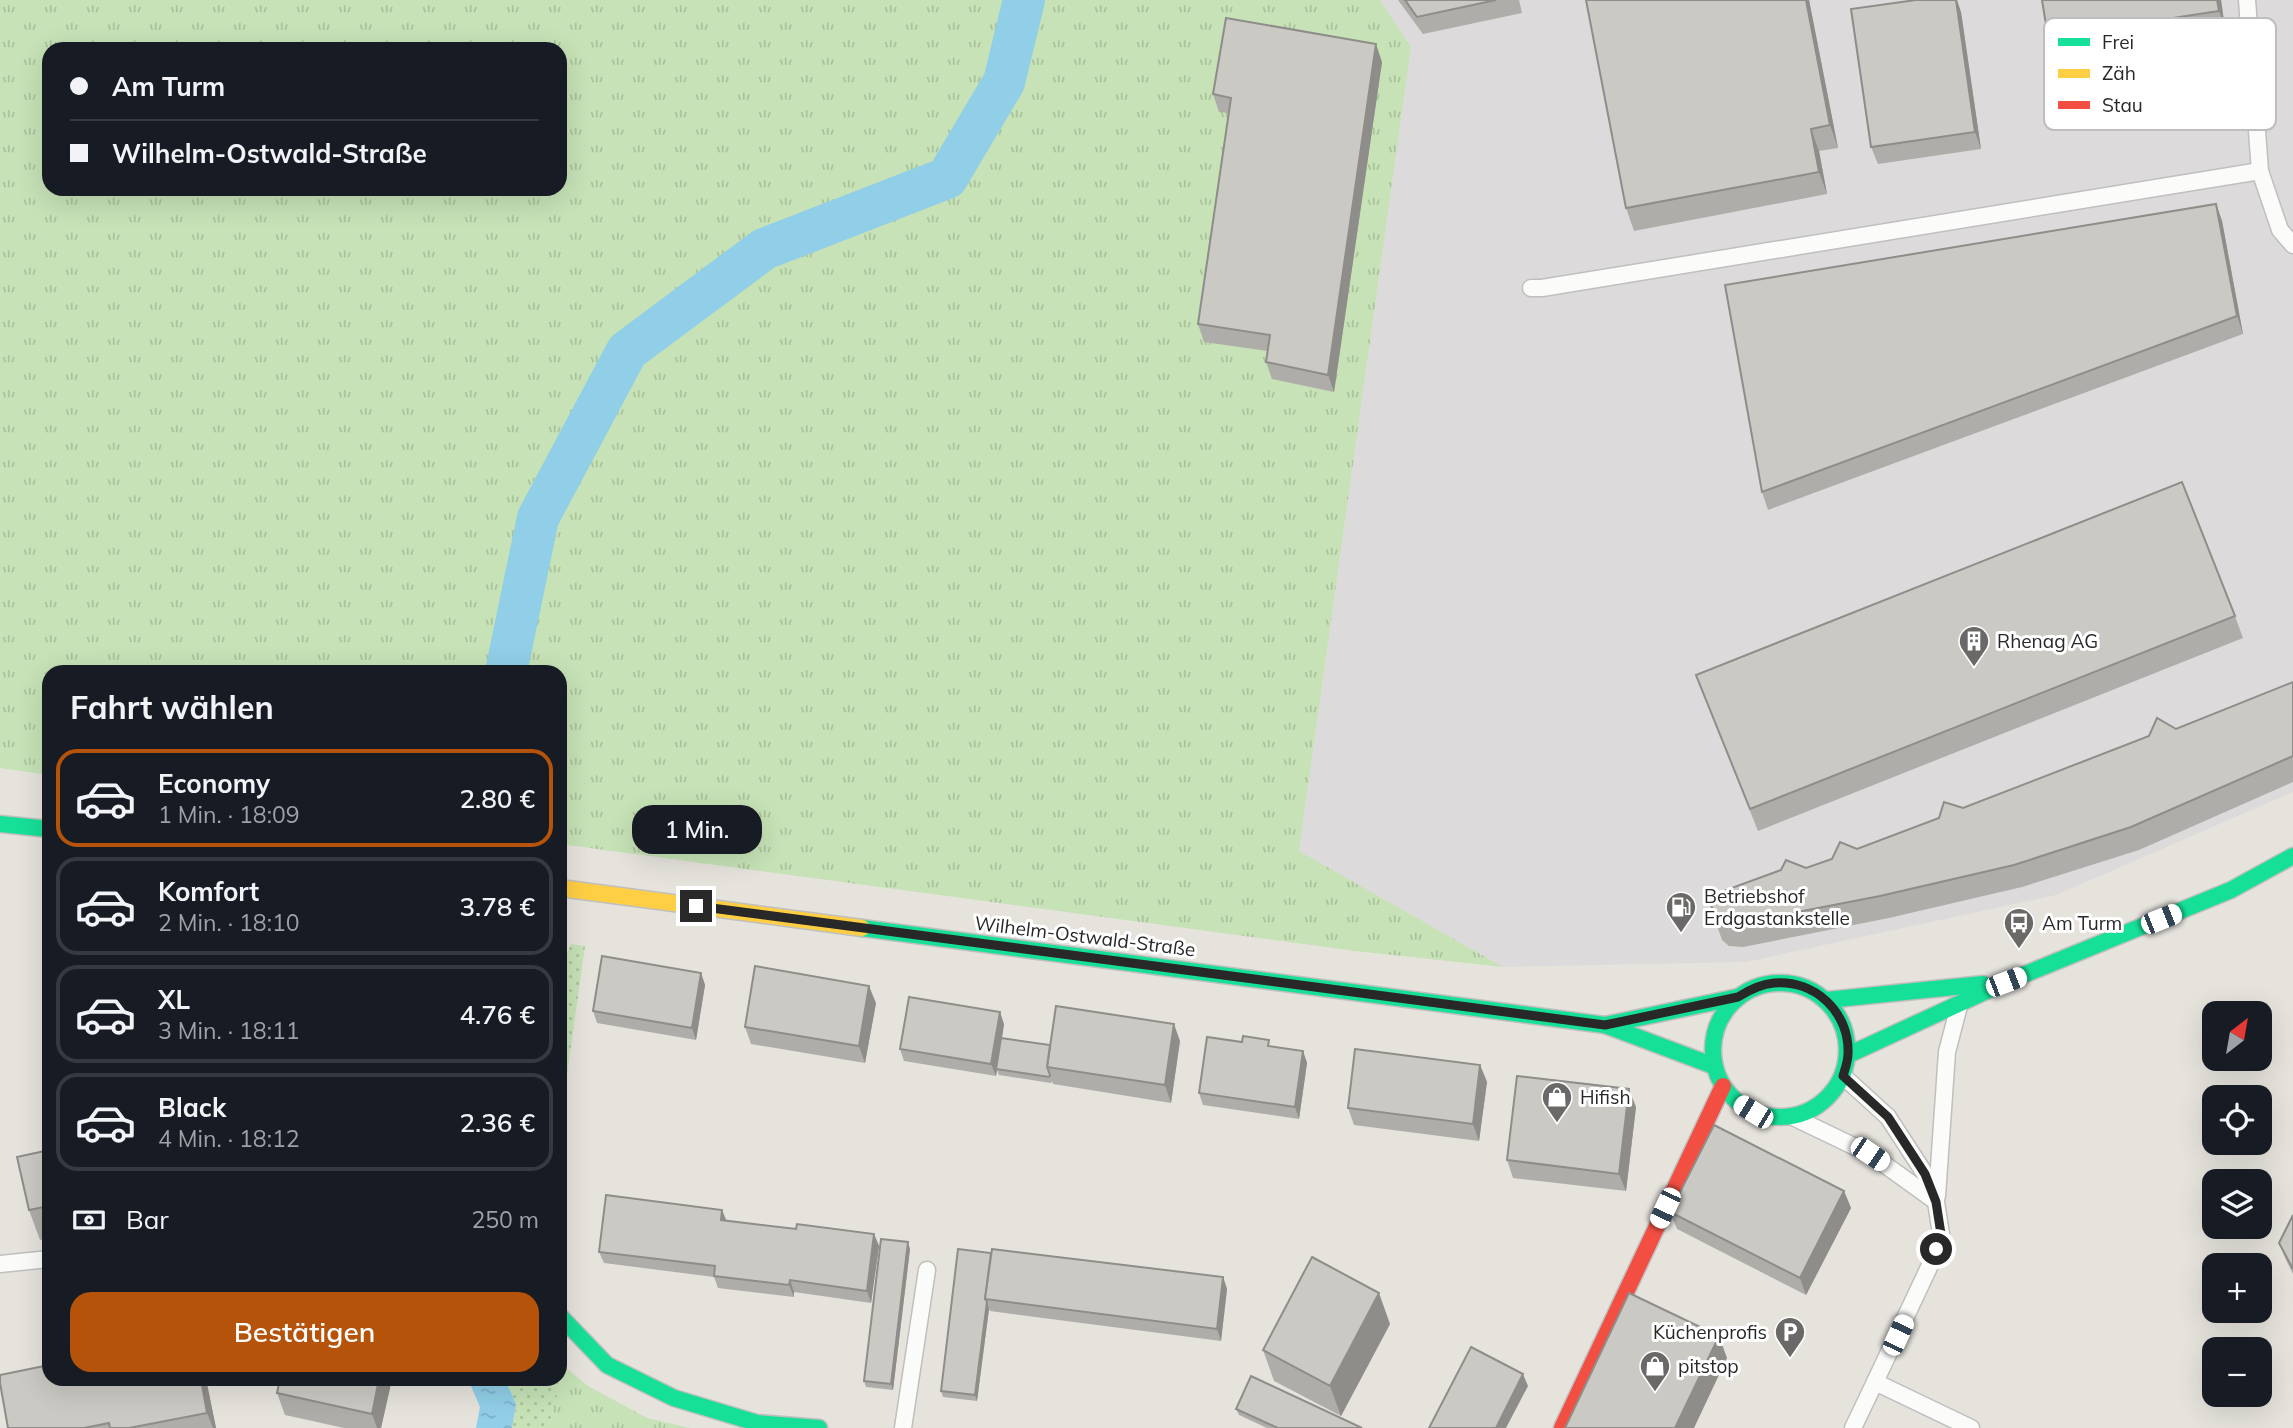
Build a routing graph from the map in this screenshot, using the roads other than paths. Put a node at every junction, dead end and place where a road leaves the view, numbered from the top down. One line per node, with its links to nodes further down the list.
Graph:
1 (2247, 0): 2 (lane)
2 (2248, 18)
3 (2257, 130): 4 (lane)
4 (2260, 172): 5 (lane); 6 (lane)
5 (2293, 245)
6 (1531, 288)
7 (0, 824): 8 (street)
8 (42, 829)
9 (2293, 856): 11 (street)
10 (567, 889): 15 (street, Wilhelm-Ostwald-Straße)
11 (2006, 982): 13 (street); 14 (street)
12 (1738, 997): 13 (street); 15 (street, Wilhelm-Ostwald-Straße); 17 (street)
13 (1827, 1000): 16 (street)
14 (1959, 1004): 16 (street); 21 (lane)
15 (1605, 1025): 17 (street, Wilhelm-Ostwald-Straße)
16 (1848, 1055): 18 (street)
17 (1714, 1066): 19 (street)
18 (1843, 1076): 20 (street); 21 (lane)
19 (1723, 1086): 20 (street); 30 (street)
20 (1793, 1117): 21 (lane)
21 (1936, 1202): 26 (lane)
22 (42, 1260): 23 (lane)
23 (0, 1264)
24 (927, 1270): 29 (lane)
25 (567, 1322): 27 (street)
26 (1875, 1382): 31 (lane); 32 (lane)
27 (757, 1426): 28 (street)
28 (819, 1428)
29 (903, 1428)
30 (1562, 1428)
31 (1853, 1428)
32 (1972, 1428)

